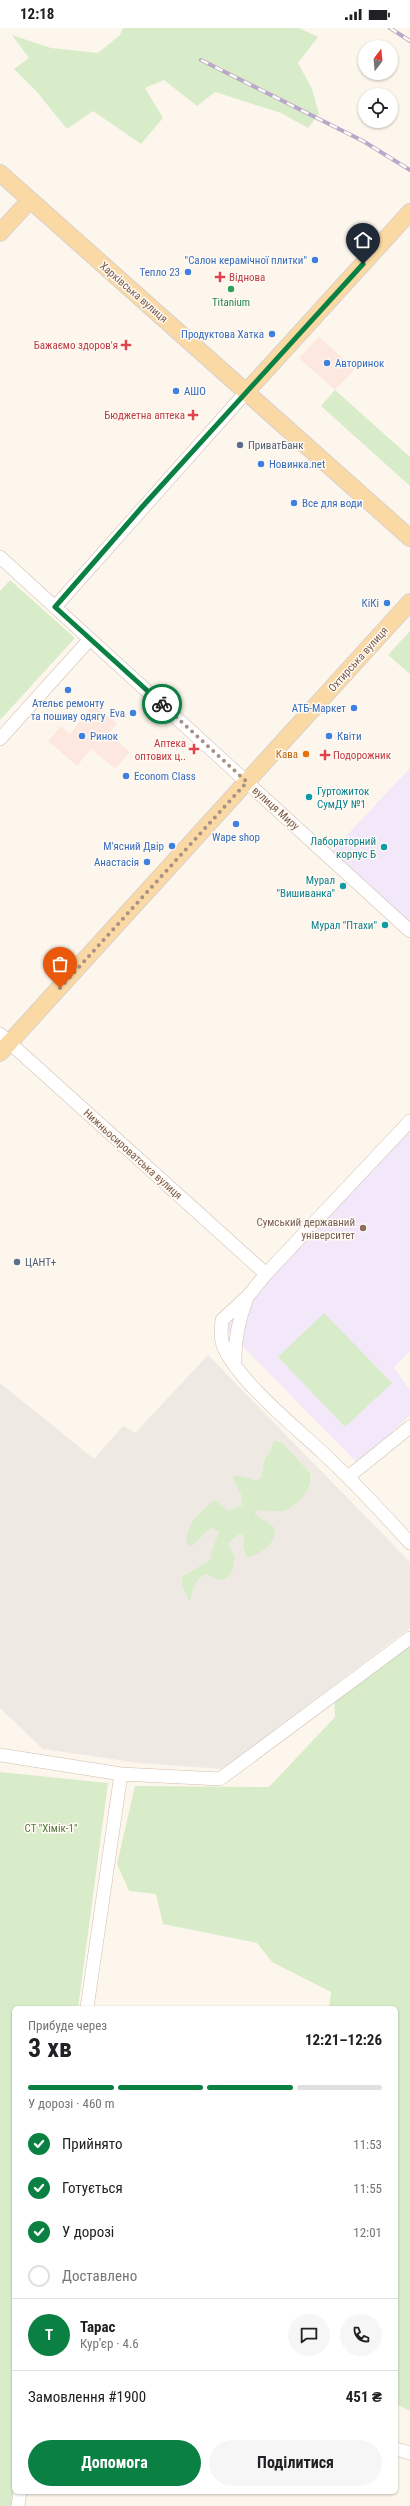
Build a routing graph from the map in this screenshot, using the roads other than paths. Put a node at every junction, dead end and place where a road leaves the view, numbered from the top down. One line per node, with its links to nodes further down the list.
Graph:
1 (0, 173): 2 (main road, Харківська вулиця)
2 (30, 200): 4 (main road); 5 (main road, Харківська вулиця)
3 (410, 212): 5 (main road)
4 (0, 233)
5 (247, 392): 6 (main road, Харківська вулиця); 9 (street)
6 (410, 538)
7 (0, 557): 9 (street, вулиця Миру)
8 (410, 602): 12 (main road, Охтирська вулиця)
9 (55, 607): 10 (street, вулиця Миру)
10 (90, 639): 11 (street); 12 (street, вулиця Миру)
11 (0, 739)
12 (247, 782): 13 (street, вулиця Миру); 14 (main road, Охтирська вулиця)
13 (410, 931)
14 (3, 1043): 16 (street, Нижньосироватська вулиця)
15 (410, 1121): 16 (street)
16 (266, 1274): 17 (street)
17 (248, 1296): 18 (street); 18 (street)
18 (235, 1364): 20 (street)
19 (410, 1427): 20 (street)
20 (348, 1477): 21 (street)
21 (410, 1543)
22 (410, 1638): 24 (street)
23 (0, 1756): 24 (street)
24 (121, 1774): 25 (street)
25 (87, 2006)
26 (398, 2450): 27 (street)
27 (410, 2453)
28 (20, 2494): 29 (street)
29 (18, 2506)

